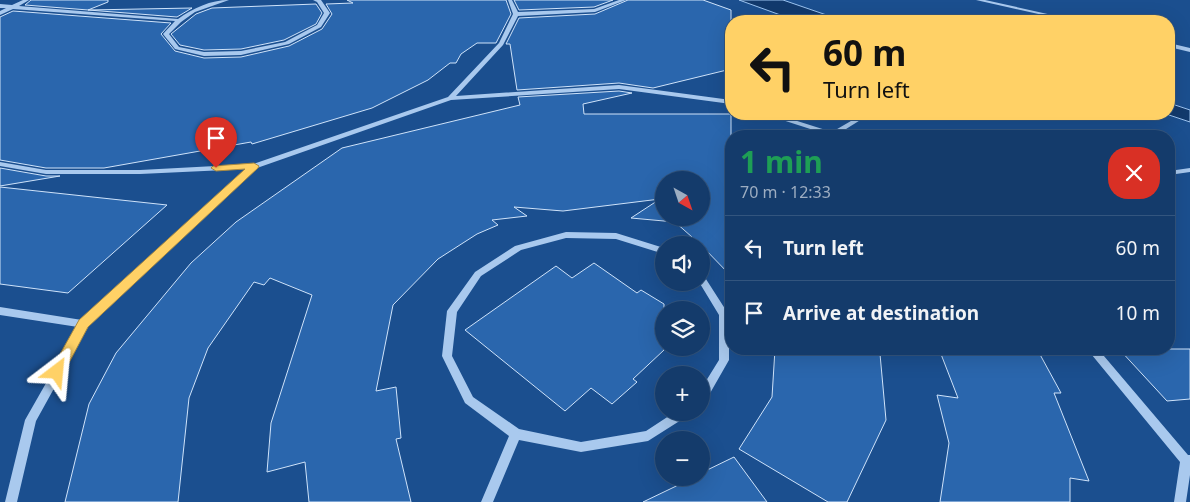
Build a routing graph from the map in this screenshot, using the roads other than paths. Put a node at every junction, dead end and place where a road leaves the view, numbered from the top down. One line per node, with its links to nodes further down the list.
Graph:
1 (27, 0): 8 (street)
2 (227, 0): 12 (street)
3 (315, 0): 12 (street)
4 (510, 0): 10 (street)
5 (624, 0): 10 (street)
6 (978, 0): 11 (street)
7 (0, 6): 8 (street)
8 (11, 6): 9 (street); 12 (street)
9 (0, 13)
10 (516, 14): 15 (street)
11 (1048, 15)
12 (177, 20)
13 (1175, 46): 14 (street)
14 (1190, 50)
15 (450, 98): 16 (street); 22 (street)
16 (725, 101)
17 (788, 120): 19 (street)
18 (858, 120): 20 (street)
19 (819, 130)
20 (843, 130)
21 (0, 164): 22 (street)
22 (254, 166): 28 (street)
23 (1190, 170): 24 (street)
24 (1175, 172)
25 (655, 248): 32 (street)
26 (709, 291): 30 (street)
27 (0, 311): 28 (street)
28 (84, 324): 34 (street)
29 (1097, 355): 33 (street)
30 (710, 384)
31 (671, 421): 32 (street)
32 (516, 434): 35 (street)
33 (1188, 460): 36 (street)
34 (11, 502)
35 (486, 502)
36 (1180, 502)

